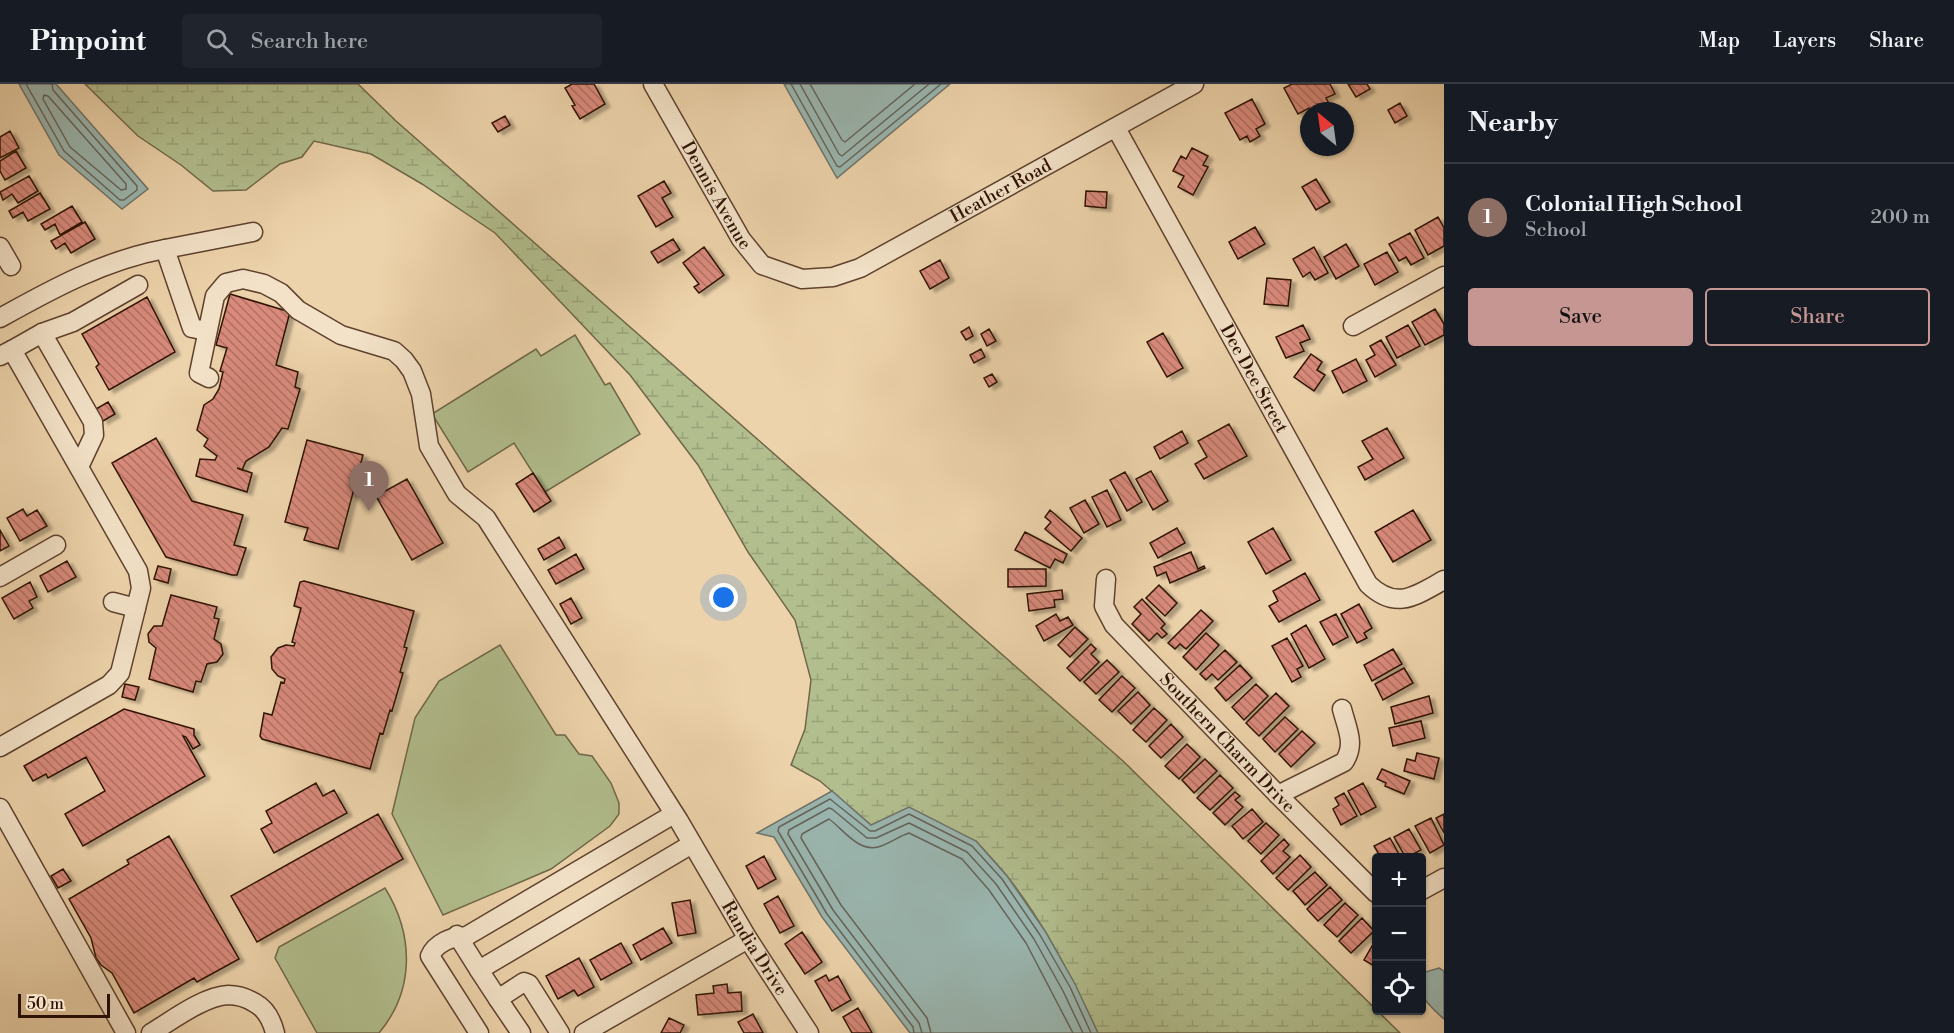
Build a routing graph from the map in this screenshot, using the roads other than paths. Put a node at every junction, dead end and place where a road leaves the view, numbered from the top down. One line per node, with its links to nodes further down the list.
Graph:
1 (653, 84): 9 (street, Dennis Avenue)
2 (1194, 84): 3 (street, Heather Road)
3 (1116, 128): 9 (street, Heather Road); 21 (street, Dee Dee Street)
4 (253, 232): 6 (street)
5 (0, 247): 7 (street)
6 (165, 249): 11 (street); 13 (street)
7 (11, 266)
8 (1444, 276): 12 (street)
9 (802, 279)
10 (138, 285): 14 (street)
11 (0, 318)
12 (1353, 326)
13 (207, 331): 16 (street, Randia Drive); 28 (street, Randia Drive)
14 (42, 333): 15 (street); 17 (street)
15 (6, 353): 17 (street)
16 (209, 378)
17 (79, 466): 23 (street)
18 (56, 545): 19 (street)
19 (0, 577)
20 (1106, 579): 26 (street, Southern Charm Drive)
21 (1444, 580)
22 (113, 602): 23 (street)
23 (136, 609): 25 (street)
24 (1342, 709): 26 (street)
25 (5, 745)
26 (1278, 795): 31 (street, Southern Charm Drive)
27 (0, 808): 38 (street)
28 (674, 814): 29 (street, Randia Drive); 33 (street)
29 (692, 844): 34 (street, Randia Drive); 35 (street)
30 (1444, 878): 32 (street)
31 (1372, 888)
32 (1426, 888)
33 (457, 935): 35 (street); 41 (street)
34 (748, 939): 37 (street); 45 (street, Randia Drive)
35 (479, 970): 36 (street)
36 (498, 999): 42 (street); 43 (street)
37 (611, 1026): 44 (street)
38 (126, 1033)
39 (151, 1033): 40 (street)
40 (275, 1033)
41 (479, 1033)
42 (521, 1033)
43 (560, 1033)
44 (584, 1033)
45 (809, 1033)

